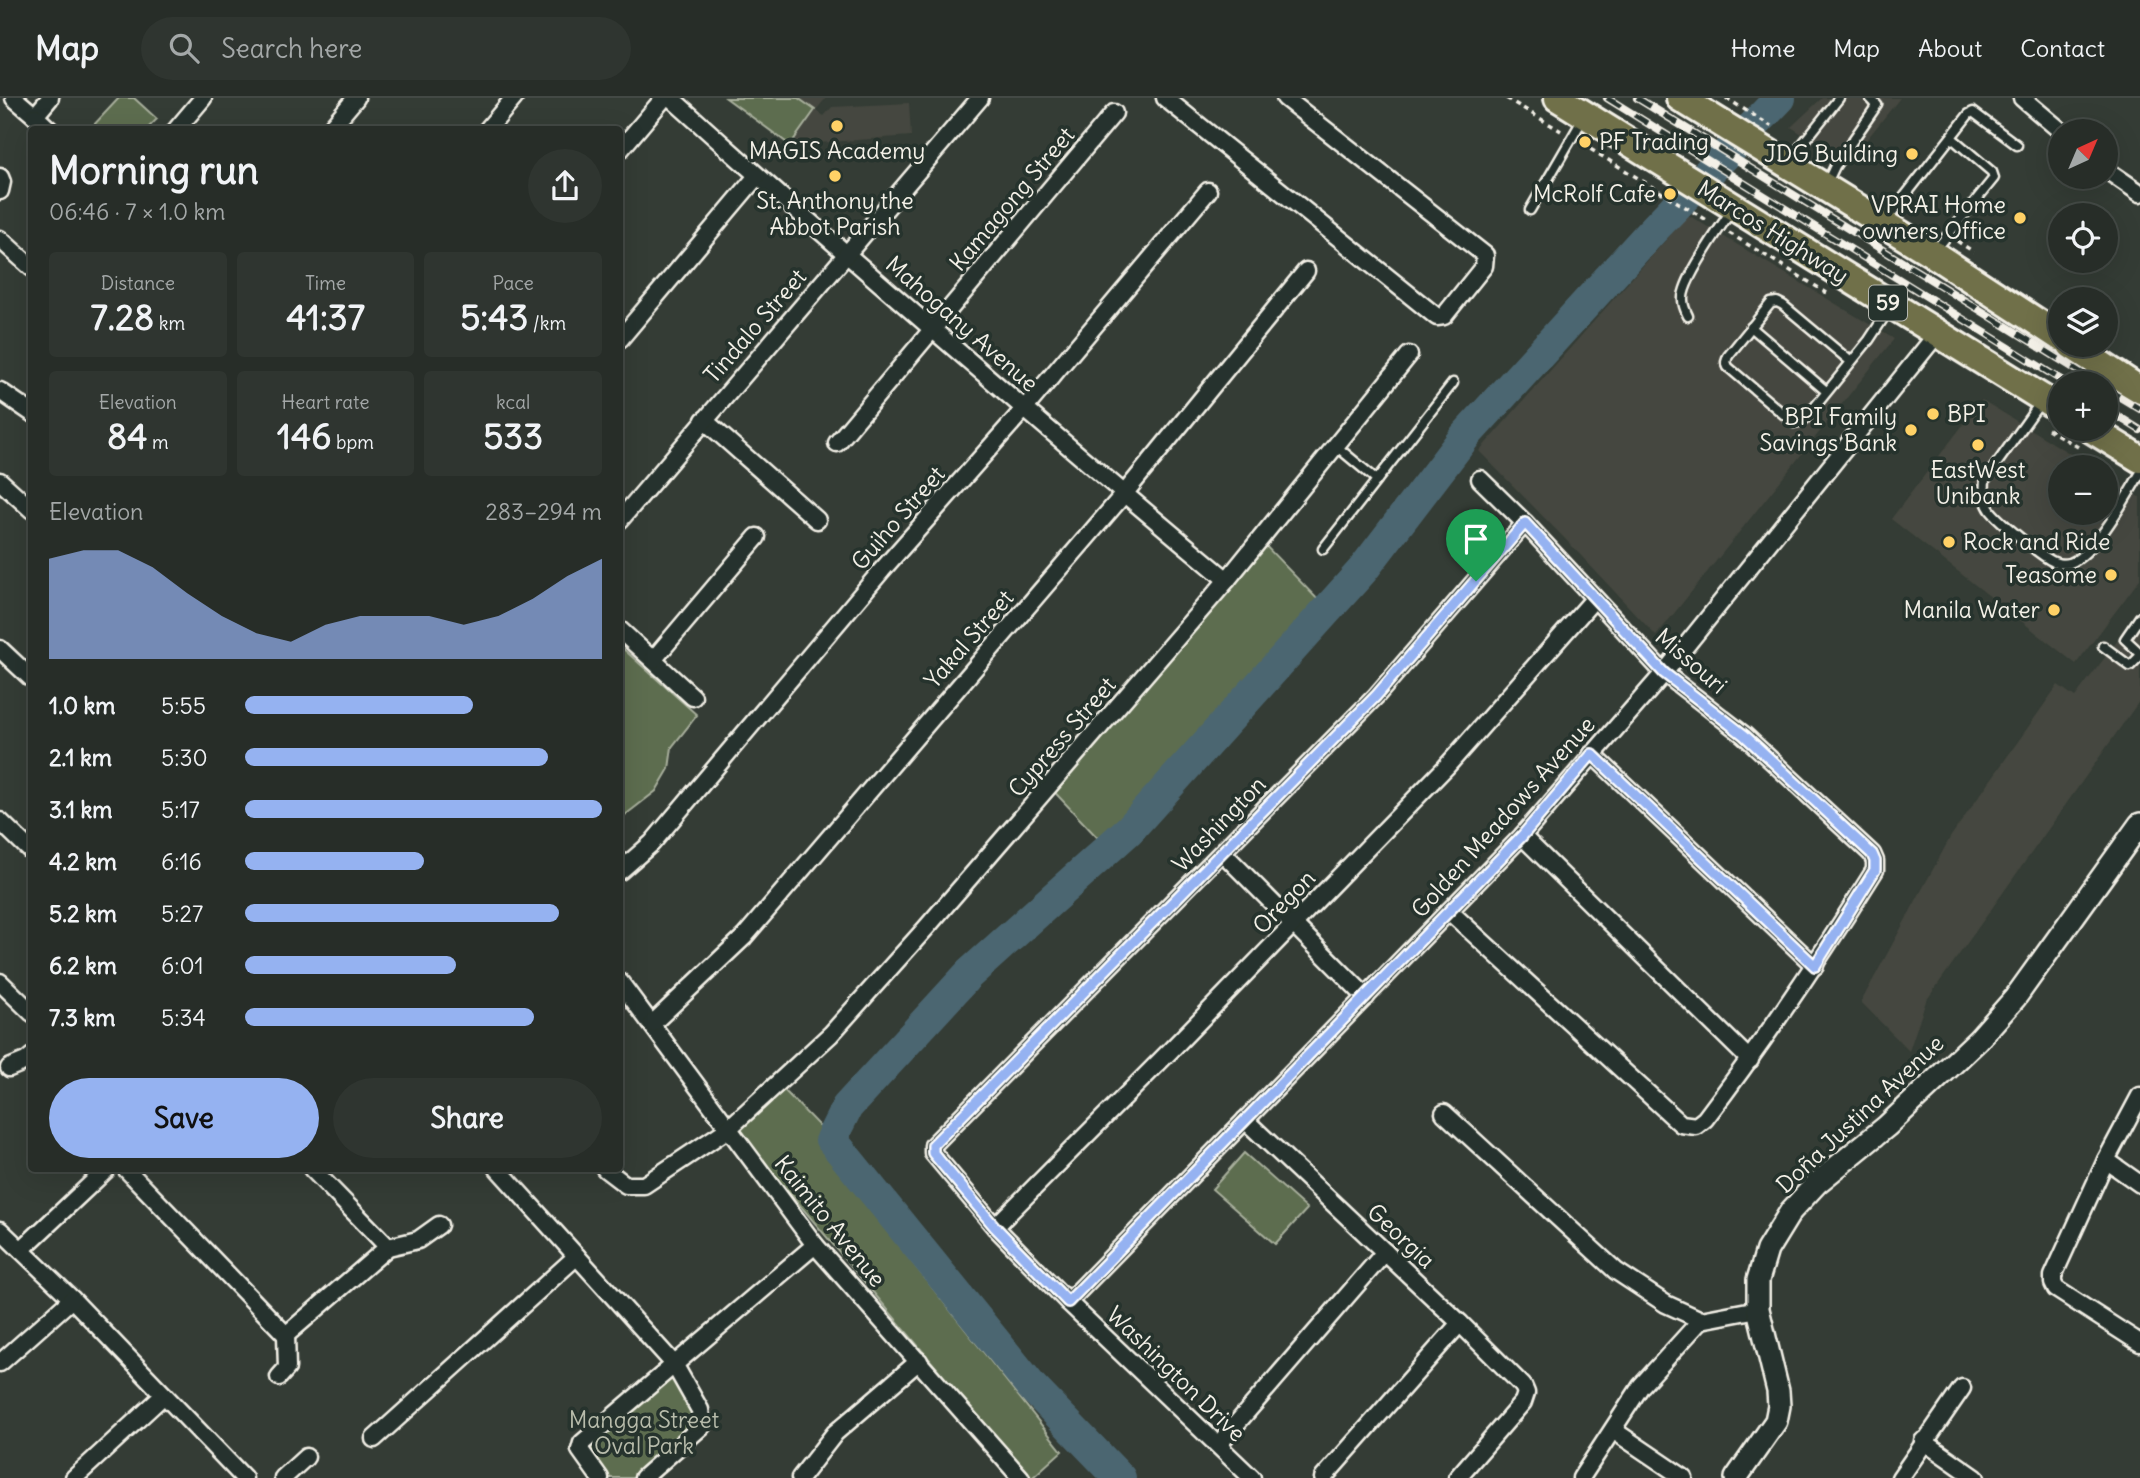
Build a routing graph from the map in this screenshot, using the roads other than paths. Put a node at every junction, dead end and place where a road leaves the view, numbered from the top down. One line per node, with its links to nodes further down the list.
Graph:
1 (14, 98): 18 (street)
2 (50, 98): 18 (street)
3 (203, 98): 21 (street)
4 (356, 98): 22 (street)
5 (514, 98): 23 (street)
6 (664, 98): 26 (street)
7 (671, 98): 28 (street, Mahogany Avenue)
8 (980, 98): 39 (street, Tindalo Street)
9 (1165, 98): 10 (street)
10 (1284, 98)
11 (1558, 98): 17 (main road, Marcos Highway / 59)
12 (1680, 98): 27 (main road)
13 (1839, 98): 27 (lane)
14 (1870, 98): 31 (lane)
15 (2022, 98): 19 (street)
16 (1114, 113): 46 (street, Kamagong Street)
17 (1585, 115): 35 (main road, Marcos Highway / 59); 36 (lane)
18 (35, 116): 20 (street)
19 (2048, 120)
20 (46, 126)
21 (179, 126)
22 (332, 126)
23 (490, 126)
24 (1952, 138): 25 (lane); 37 (lane); 40 (lane)
25 (2017, 145)
26 (623, 146)
27 (1787, 164): 31 (main road)
28 (757, 176): 39 (street, Mahogany Avenue); 49 (street)
29 (0, 177): 32 (street)
30 (2118, 178): 34 (street)
31 (1825, 187): 37 (main road)
32 (0, 191)
33 (1208, 191): 59 (street, Guiho Street)
34 (2140, 193)
35 (1717, 207): 43 (main road, Marcos Highway / 59); 44 (lane)
36 (1530, 211)
37 (1883, 224): 40 (main road)
38 (0, 239): 41 (street)
39 (847, 254): 46 (street, Mahogany Avenue); 61 (street, Tindalo Street)
40 (1933, 254): 47 (main road)
41 (28, 264)
42 (1306, 271): 70 (street, Yakal Street)
43 (1892, 306): 48 (main road, Marcos Highway / 59); 52 (lane)
44 (1688, 316)
45 (1751, 327): 52 (lane); 56 (lane); 56 (lane)
46 (933, 328): 59 (street, Mahogany Avenue); 63 (street, Kamagong Street)
47 (2048, 329)
48 (1937, 334): 57 (main road, Marcos Highway / 59); 85 (street, Golden Meadows Avenue)
49 (623, 335)
50 (1409, 355): 64 (street, Cypress Street)
51 (2089, 357): 54 (main road)
52 (1850, 360): 56 (lane)
53 (1453, 383): 68 (lane)
54 (2140, 390)
55 (0, 391): 60 (street)
56 (1826, 391)
57 (2048, 402)
58 (2048, 407): 66 (lane)
59 (1025, 408): 70 (street, Mahogany Avenue); 94 (street, Guiho Street)
60 (28, 410)
61 (704, 420): 72 (street, Tindalo Street); 73 (street)
62 (2111, 441): 65 (main road)
63 (837, 443)
64 (1335, 446): 68 (lane); 77 (street, Cypress Street)
65 (2140, 459)
66 (2140, 474)
67 (1480, 479): 74 (street, Missouri)
68 (1377, 480): 76 (lane)
69 (0, 481): 71 (street)
70 (1124, 494): 77 (street, Mahogany Avenue); 102 (street, Yakal Street)
71 (28, 506)
72 (623, 516)
73 (817, 520)
74 (1525, 523): 78 (street, Missouri); 93 (street, Washington)
75 (757, 537): 84 (street)
76 (1323, 549)
77 (1227, 580): 109 (street, Cypress Street)
78 (1594, 599): 85 (street, Missouri); 96 (street, Oregon)
79 (2140, 617): 83 (lane)
80 (623, 632): 84 (street)
81 (2102, 646): 83 (lane)
82 (0, 649): 86 (street)
83 (2140, 654)
84 (653, 660): 87 (street)
85 (1664, 673): 88 (street, Golden Meadows Avenue); 97 (street, Missouri)
86 (28, 675)
87 (693, 697)
88 (1592, 754): 91 (street, Golden Meadows Avenue); 97 (street)
89 (0, 821): 92 (street)
90 (2140, 824): 128 (street, Doña Justina Avenue)
91 (1522, 836): 95 (street, Golden Meadows Avenue); 104 (street)
92 (28, 848)
93 (1223, 853): 96 (street); 110 (street, Washington)
94 (623, 868)
95 (1449, 911): 100 (street, Golden Meadows Avenue); 104 (street)
96 (1293, 925): 100 (street); 119 (street, Oregon)
97 (1815, 966): 104 (street)
98 (0, 982): 101 (street)
99 (623, 986): 102 (street, Kaimito Avenue)
100 (1366, 997): 108 (street, Golden Meadows Avenue)
101 (28, 1009)
102 (652, 1024): 109 (street, Kaimito Avenue)
103 (28, 1059): 105 (street)
104 (1750, 1060)
105 (9, 1068)
106 (2140, 1096): 111 (street)
107 (1444, 1113): 129 (street)
108 (1245, 1120): 124 (street, Georgia); 127 (street, Golden Meadows Avenue)
109 (728, 1129): 116 (street, Cypress Street); 121 (street, Kaimito Avenue)
110 (933, 1145): 119 (street, Washington Drive)
111 (2106, 1160): 117 (street); 132 (street)
112 (104, 1172): 123 (street)
113 (129, 1172): 131 (street)
114 (315, 1172): 122 (street)
115 (501, 1172): 125 (street)
116 (609, 1172)
117 (2140, 1184)
118 (439, 1225): 122 (street)
119 (995, 1227): 127 (street, Washington Drive)
120 (0, 1230): 123 (street)
121 (815, 1245): 133 (street, Kaimito Avenue); 135 (street)
122 (388, 1247): 131 (street)
123 (21, 1250): 126 (street)
124 (1385, 1252): 130 (street, Georgia); 142 (street)
125 (577, 1256): 135 (street); 140 (street)
126 (72, 1299): 134 (street); 138 (street)
127 (1068, 1302): 142 (street, Washington Drive)
128 (1758, 1309): 129 (street); 157 (street, Doña Justina Avenue)
129 (1701, 1320): 139 (street)
130 (1460, 1323): 153 (street); 154 (street, Georgia)
131 (286, 1335): 136 (street)
132 (2140, 1343)
133 (919, 1361): 144 (street, Kaimito Avenue); 150 (street)
134 (0, 1363)
135 (674, 1364): 148 (street); 149 (street)
136 (279, 1377)
137 (1962, 1388): 141 (street)
138 (164, 1395): 145 (street); 146 (street)
139 (1613, 1430): 155 (street); 156 (street)
140 (374, 1439)
141 (1923, 1441): 158 (street); 159 (street)
142 (1218, 1445): 152 (street, Washington Drive)
143 (306, 1457): 147 (street)
144 (1016, 1472): 151 (street)
145 (75, 1478)
146 (244, 1478)
147 (284, 1478)
148 (600, 1478)
149 (643, 1478)
150 (800, 1478)
151 (997, 1478)
152 (1252, 1478)
153 (1322, 1478)
154 (1457, 1478)
155 (1581, 1478)
156 (1684, 1478)
157 (1736, 1478)
158 (1900, 1478)
159 (1976, 1478)

